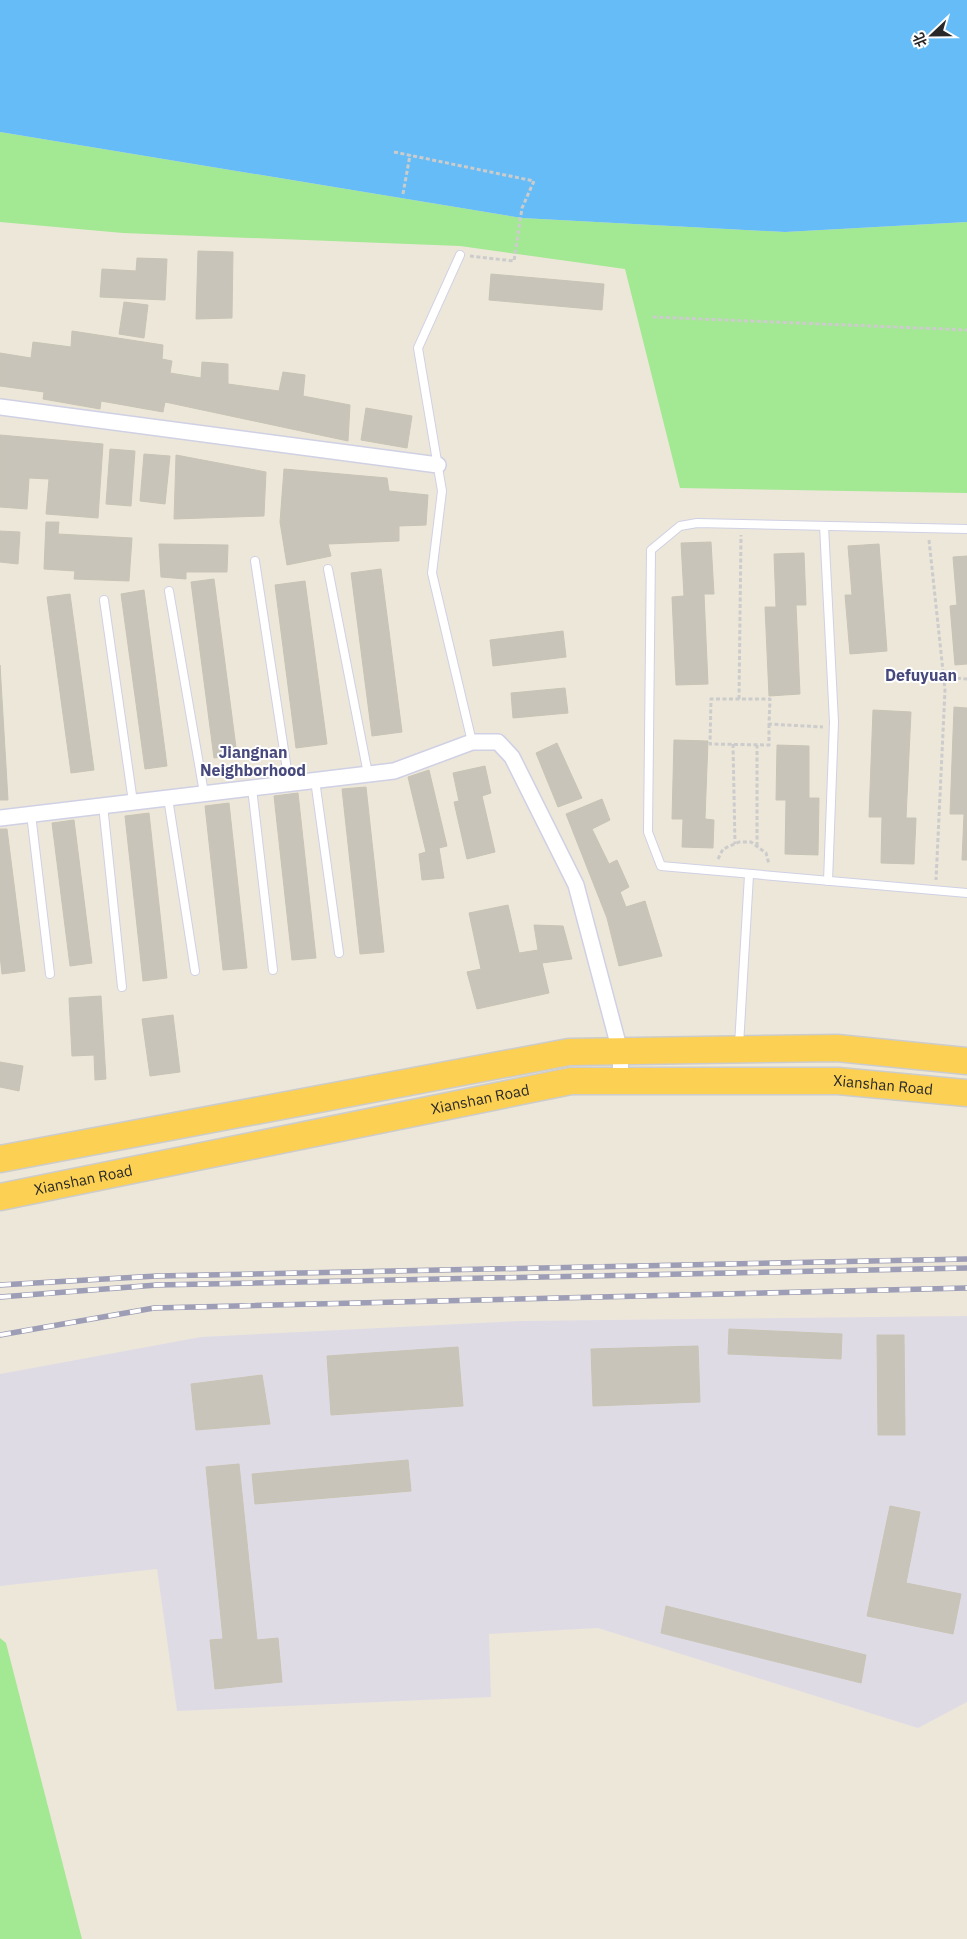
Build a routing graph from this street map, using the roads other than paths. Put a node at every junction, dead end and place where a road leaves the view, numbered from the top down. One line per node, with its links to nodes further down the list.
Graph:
1 (460, 255): 3 (lane)
2 (0, 407): 3 (street)
3 (438, 465): 10 (lane)
4 (824, 526): 5 (lane); 21 (lane); 22 (lane)
5 (967, 529)
6 (255, 560): 13 (lane)
7 (328, 570): 11 (lane)
8 (169, 591): 15 (lane)
9 (104, 600): 17 (lane)
10 (472, 742): 11 (street); 30 (street)
11 (368, 774): 12 (street)
12 (315, 780): 13 (street); 24 (lane)
13 (289, 783): 14 (street)
14 (252, 788): 15 (street); 25 (lane)
15 (204, 793): 16 (street)
16 (168, 798): 17 (street); 26 (lane)
17 (133, 802): 18 (street)
18 (103, 805): 19 (street); 28 (lane)
19 (31, 814): 20 (street); 27 (lane)
20 (0, 818)
21 (749, 875): 22 (lane); 29 (lane)
22 (828, 882): 23 (lane)
23 (967, 893)
24 (339, 953)
25 (273, 970)
26 (195, 971)
27 (50, 974)
28 (122, 987)
29 (738, 1049): 30 (highway, Xianshan Road); 31 (highway, Xianshan Road)
30 (620, 1051): 32 (street); 34 (highway, Xianshan Road)
31 (967, 1061)
32 (621, 1081): 33 (highway, Xianshan Road); 35 (highway, Xianshan Road)
33 (967, 1093)
34 (0, 1159)
35 (0, 1197)

